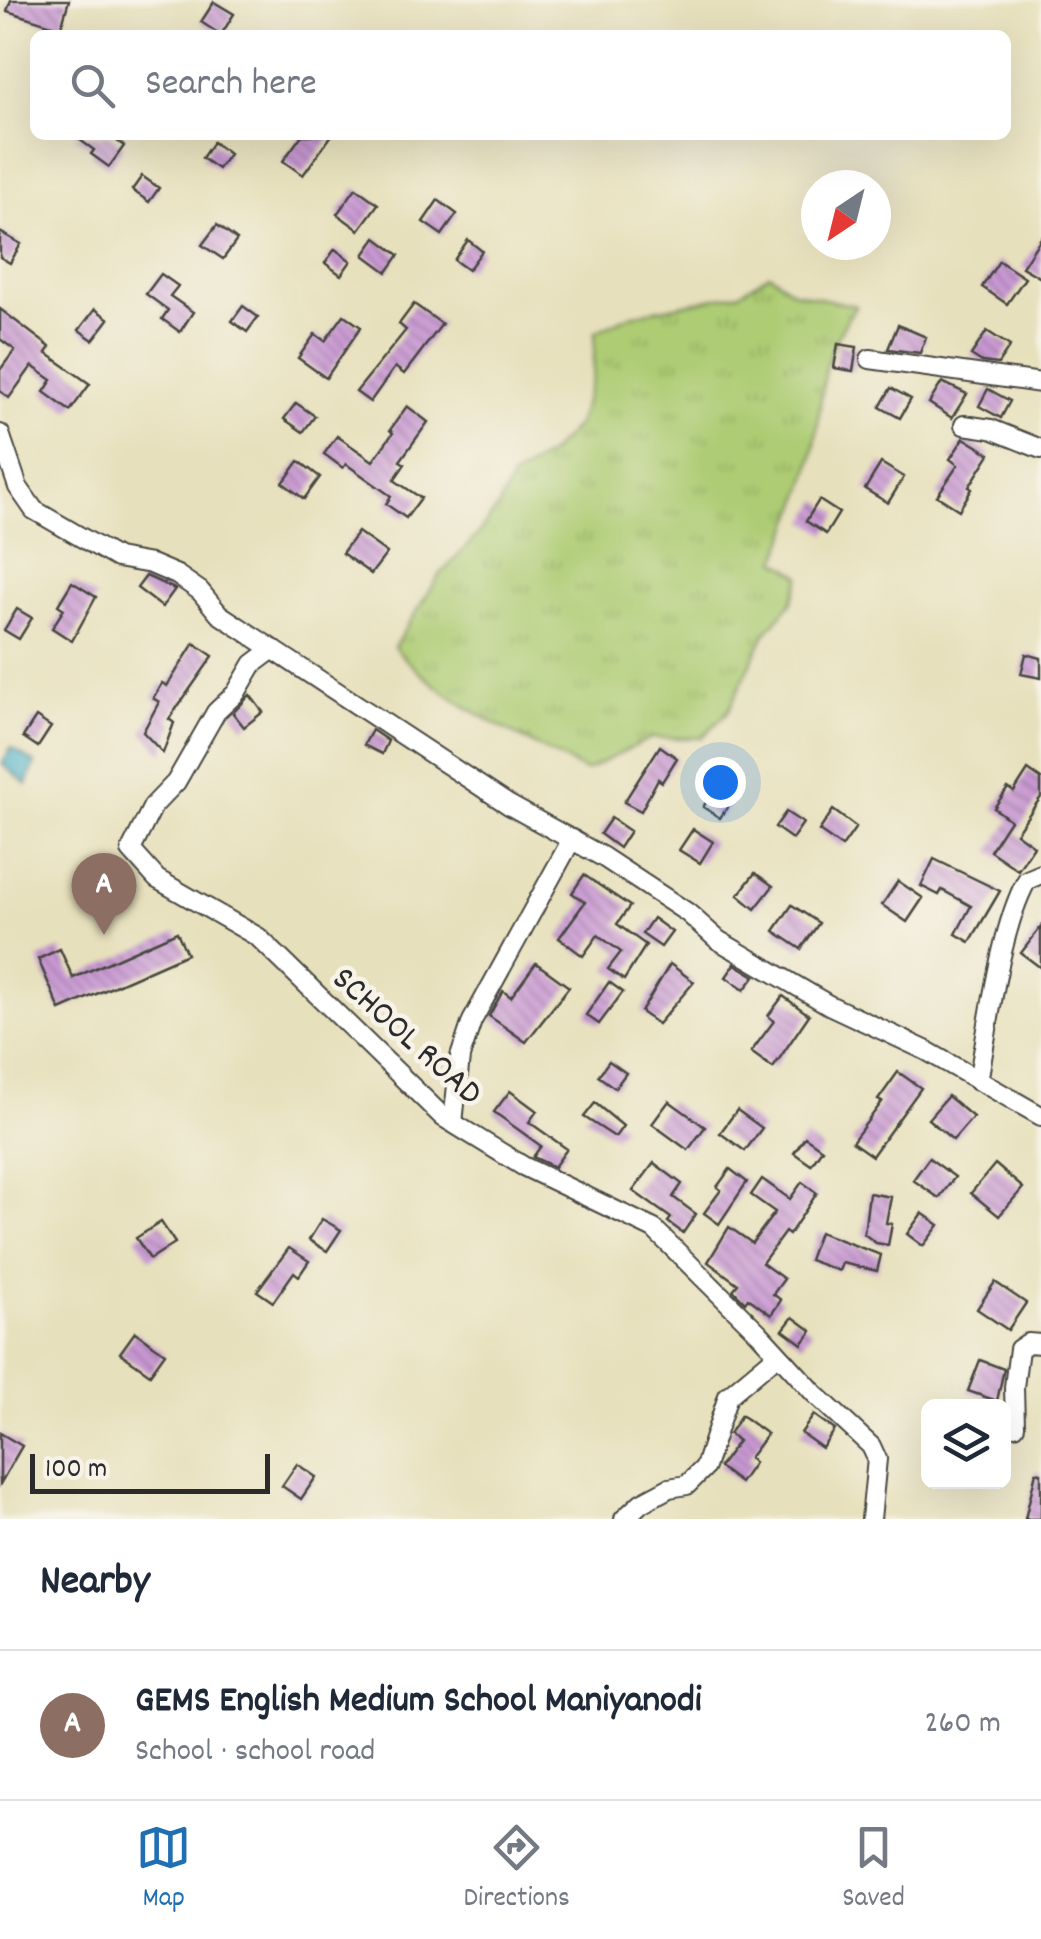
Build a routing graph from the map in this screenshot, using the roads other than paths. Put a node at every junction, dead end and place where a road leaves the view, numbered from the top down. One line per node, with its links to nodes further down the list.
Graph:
1 (870, 359): 2 (street)
2 (1041, 383)
3 (964, 425): 5 (street)
4 (0, 434): 6 (street)
5 (1041, 449)
6 (273, 649): 7 (street); 11 (street, SCHOOL ROAD)
7 (572, 839): 9 (street); 11 (street)
8 (1041, 874): 9 (street)
9 (978, 1080): 10 (street)
10 (1041, 1116)
11 (453, 1123): 13 (street, SCHOOL ROAD)
12 (1041, 1344): 14 (street)
13 (777, 1355): 15 (street); 16 (street, SCHOOL ROAD)
14 (1015, 1426)
15 (624, 1519)
16 (871, 1519)

